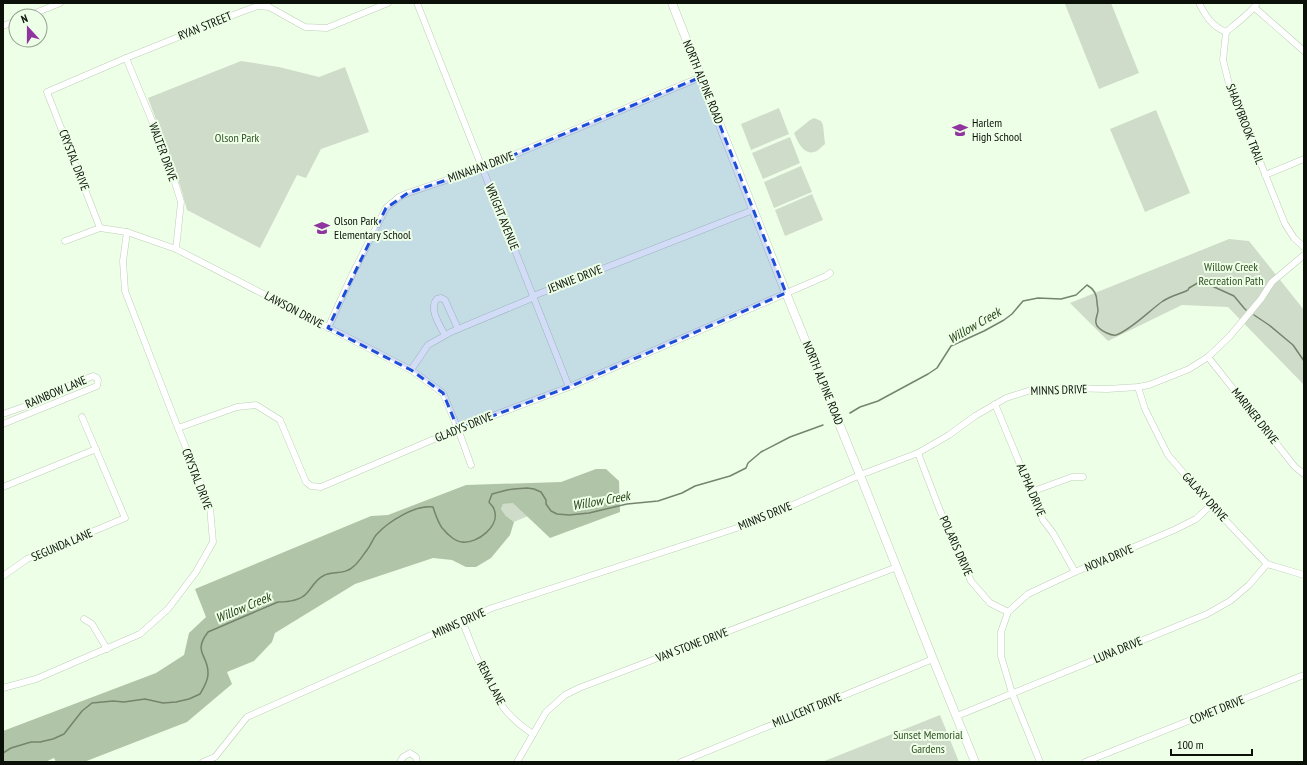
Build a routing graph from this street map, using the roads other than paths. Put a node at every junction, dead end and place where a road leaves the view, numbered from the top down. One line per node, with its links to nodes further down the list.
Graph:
1 (60, 3): 7 (street)
2 (388, 3): 10 (street, RYAN STREET)
3 (417, 3): 14 (street, WRIGHT AVENUE)
4 (672, 3): 11 (main road, NORTH ALPINE ROAD)
5 (1199, 3): 8 (street)
6 (1256, 5): 8 (street); 9 (street)
7 (48, 8)
8 (1226, 32): 15 (street, SHADYBROOK TRAIL)
9 (1304, 51)
10 (126, 58): 12 (street, RYAN STREET); 21 (street, WALTER DRIVE)
11 (701, 77): 14 (street, MINAHAN DRIVE); 16 (main road, NORTH ALPINE ROAD)
12 (47, 92): 17 (street, CRYSTAL DRIVE)
13 (1304, 159): 15 (street)
14 (482, 168): 25 (street, WRIGHT AVENUE); 26 (street, MINAHAN DRIVE)
15 (1265, 174): 20 (street, SHADYBROOK TRAIL)
16 (753, 210): 24 (main road, NORTH ALPINE ROAD); 25 (street, JENNIE DRIVE)
17 (100, 228): 18 (street, LAWSON DRIVE); 19 (street, LAWSON DRIVE)
18 (127, 232): 21 (street, LAWSON DRIVE); 37 (street, CRYSTAL DRIVE)
19 (65, 241)
20 (1304, 247)
21 (176, 249): 26 (street, LAWSON DRIVE)
22 (1304, 255): 29 (street, MINNS DRIVE)
23 (830, 273): 24 (street, GLADYS DRIVE)
24 (786, 293): 31 (street, GLADYS DRIVE); 43 (main road, NORTH ALPINE ROAD)
25 (533, 296): 27 (street, JENNIE DRIVE); 31 (street, WRIGHT AVENUE)
26 (328, 328): 30 (street, LAWSON DRIVE)
27 (458, 329): 28 (street, JENNIE DRIVE); 28 (street)
28 (445, 335): 30 (street, JENNIE DRIVE)
29 (1208, 357): 32 (street, MINNS DRIVE); 42 (street, MARINER DRIVE)
30 (412, 370): 38 (street, LAWSON DRIVE)
31 (568, 387): 38 (street, GLADYS DRIVE)
32 (1138, 387): 33 (street, MINNS DRIVE); 47 (street, GALAXY DRIVE)
33 (995, 404): 40 (street, MINNS DRIVE); 46 (street, ALPHA DRIVE)
34 (3, 414): 36 (street, RAINBOW LANE)
35 (82, 417): 39 (street)
36 (3, 424)
37 (178, 428): 38 (street, GLADYS DRIVE); 56 (street, CRYSTAL DRIVE)
38 (458, 429): 41 (street, LAWSON DRIVE)
39 (96, 449): 45 (street); 52 (street, SEGUNDA LANE)
40 (918, 453): 43 (street, MINNS DRIVE); 53 (street, POLARIS DRIVE)
41 (471, 465)
42 (1304, 474)
43 (860, 475): 49 (main road, NORTH ALPINE ROAD); 55 (street, MINNS DRIVE)
44 (1083, 477): 46 (street)
45 (3, 487)
46 (1031, 492): 50 (street, ALPHA DRIVE)
47 (1211, 505): 48 (street, GALAXY DRIVE); 50 (street, NOVA DRIVE)
48 (1267, 564): 51 (street, GALAXY DRIVE); 60 (street, LUNA DRIVE)
49 (897, 567): 57 (main road, NORTH ALPINE ROAD); 62 (street, VAN STONE DRIVE)
50 (1075, 572): 53 (street, NOVA DRIVE)
51 (1304, 575)
52 (3, 576)
53 (1008, 612): 60 (street)
54 (84, 619): 56 (street)
55 (462, 621): 62 (street, RENA LANE); 63 (street, MINNS DRIVE)
56 (107, 649): 59 (street, CRYSTAL DRIVE)
57 (933, 658): 61 (main road, NORTH ALPINE ROAD); 67 (street, MILLICENT DRIVE)
58 (1304, 675): 70 (street, COMET DRIVE)
59 (3, 688)
60 (1012, 693): 61 (street, LUNA DRIVE); 69 (street)
61 (957, 716): 68 (main road, NORTH ALPINE ROAD)
62 (533, 734): 66 (street, VAN STONE DRIVE)
63 (203, 762)
64 (400, 762): 65 (street)
65 (417, 762)
66 (517, 762)
67 (681, 762)
68 (975, 762)
69 (1040, 762)
70 (1085, 762)

